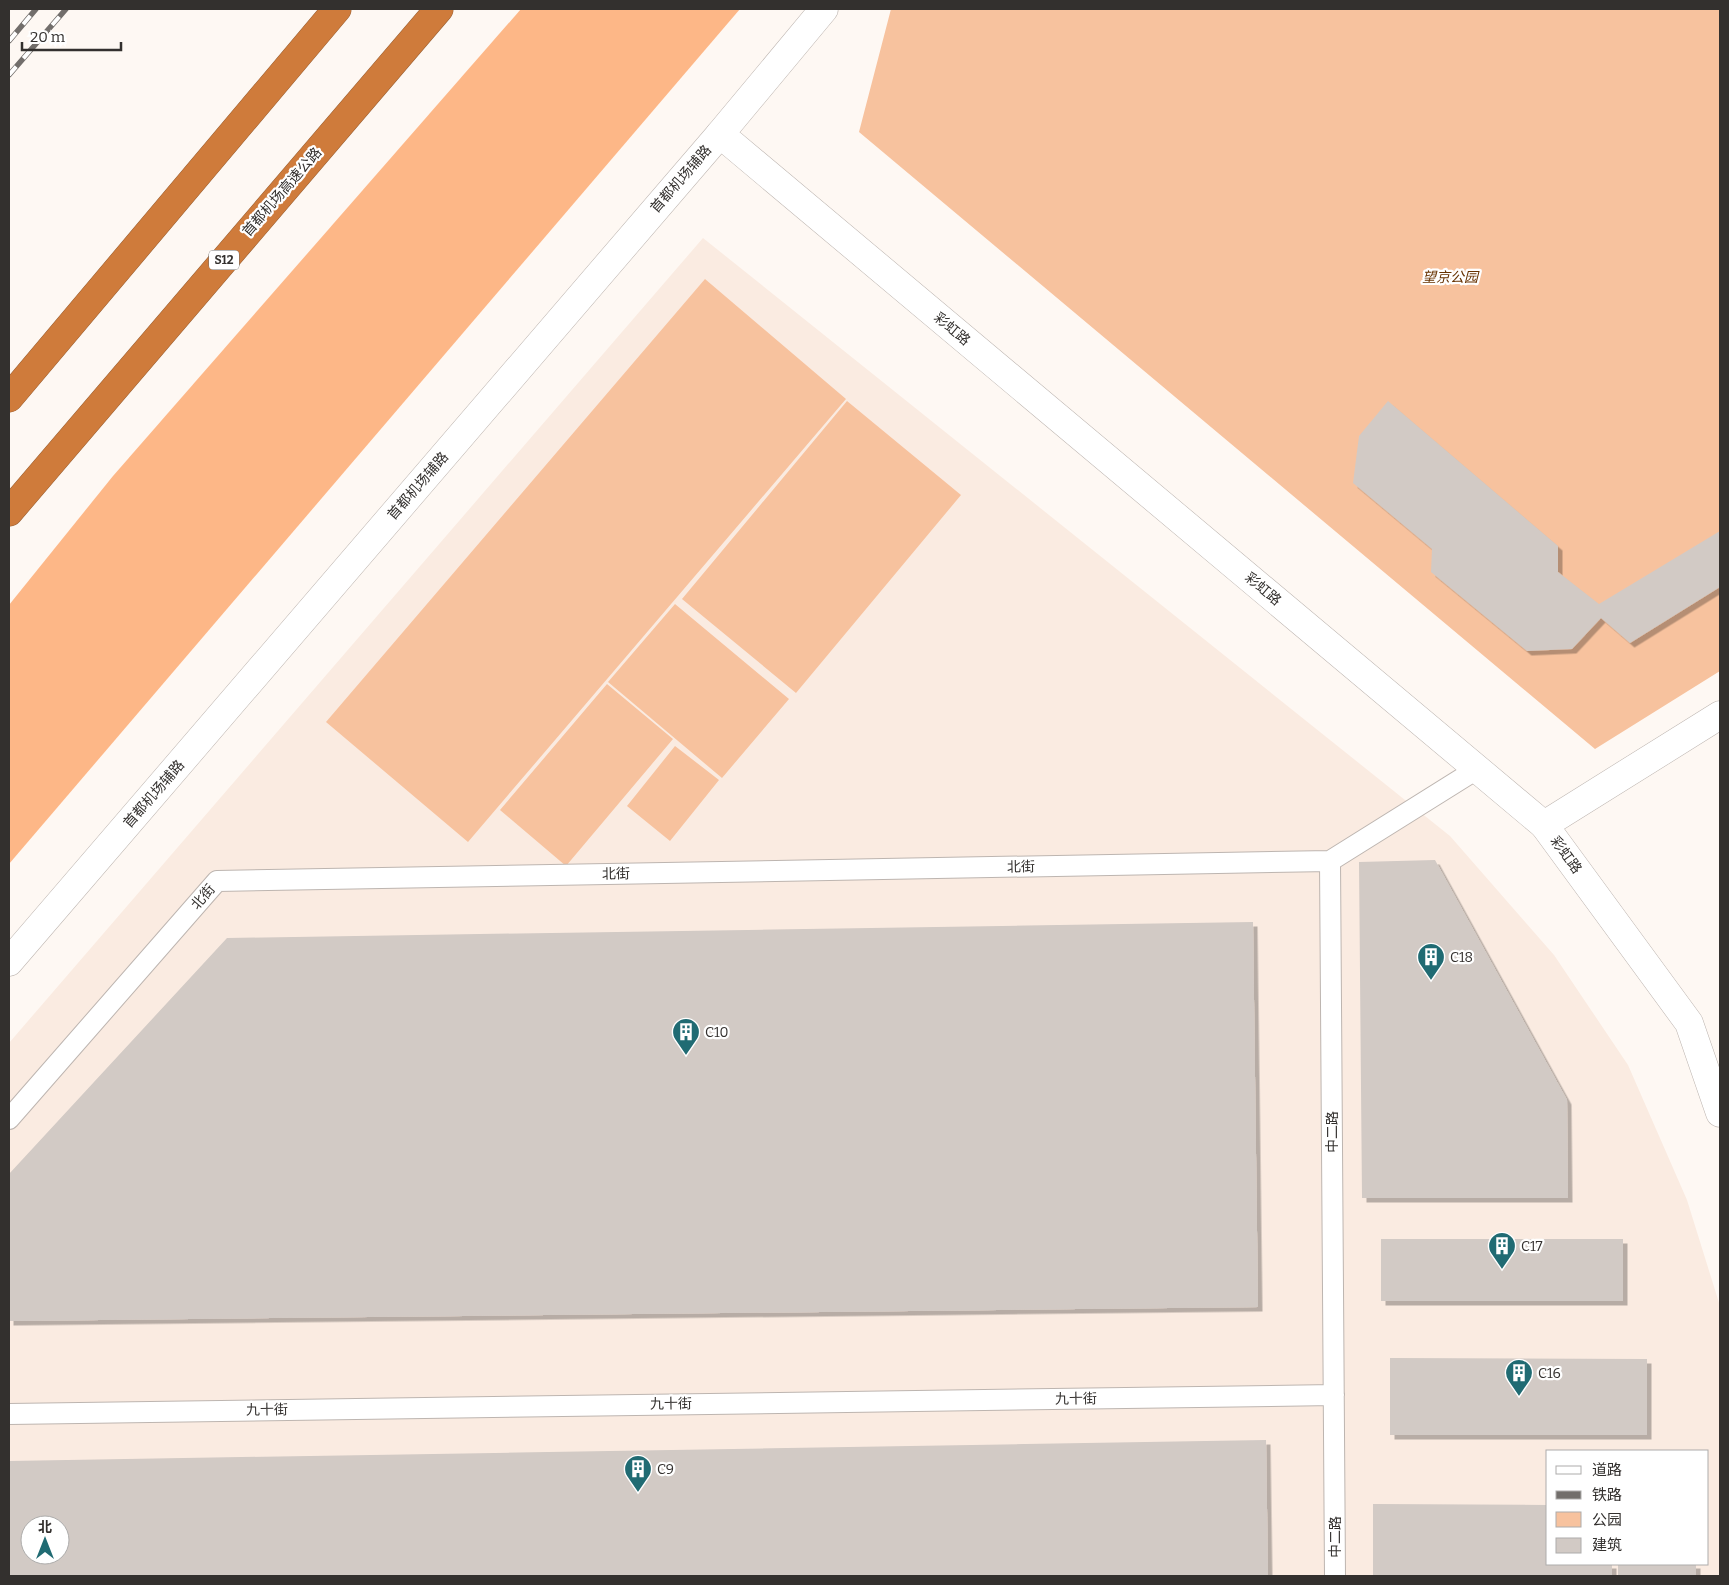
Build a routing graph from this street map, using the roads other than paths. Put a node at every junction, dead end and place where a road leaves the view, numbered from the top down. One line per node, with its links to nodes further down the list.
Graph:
1 (337, 9): 5 (highway)
2 (439, 9): 6 (highway, 首都机场高速公路 / S12)
3 (824, 9): 4 (street, 首都机场辅路)
4 (720, 134): 8 (street, 彩虹路); 11 (street, 首都机场辅路)
5 (9, 398)
6 (9, 512)
7 (1720, 715): 9 (street)
8 (1478, 769): 9 (street, 彩虹路); 10 (lane)
9 (1544, 825): 12 (street, 彩虹路)
10 (1330, 861): 13 (lane, 北街); 14 (lane, 中二路)
11 (9, 962)
12 (1720, 1113)
13 (9, 1119)
14 (1334, 1395): 15 (lane, 九十街); 16 (lane, 中二路)
15 (9, 1414)
16 (1335, 1576)

